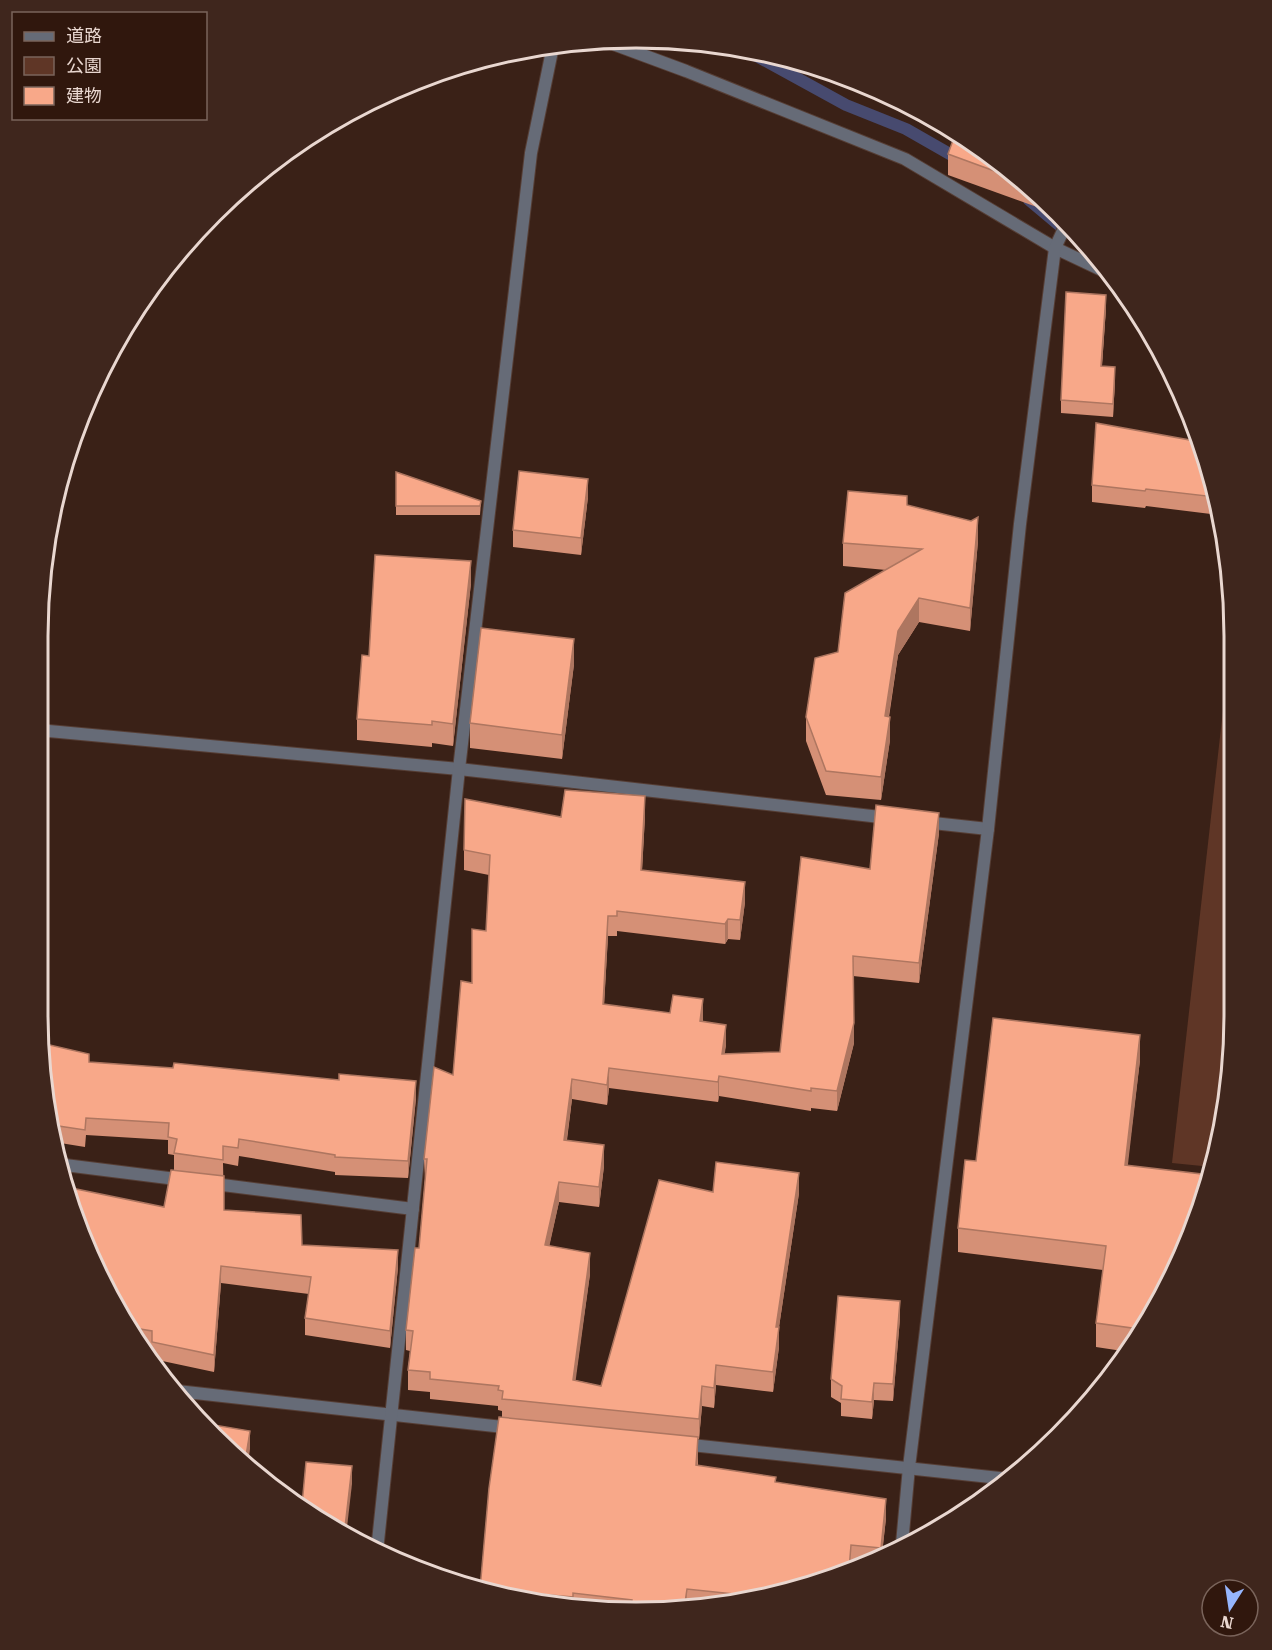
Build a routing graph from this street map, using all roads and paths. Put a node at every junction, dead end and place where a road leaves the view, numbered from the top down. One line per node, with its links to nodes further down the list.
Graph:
1 (625, 48): 4 (street)
2 (551, 54): 7 (street)
3 (1063, 231): 4 (street)
4 (1055, 248): 5 (street); 8 (street)
5 (1092, 265)
6 (48, 731): 7 (street)
7 (459, 769): 8 (street); 10 (street)
8 (988, 829): 15 (street)
9 (68, 1165): 10 (street)
10 (413, 1209): 12 (street)
11 (185, 1391): 12 (street)
12 (391, 1416): 13 (street); 18 (street)
13 (521, 1428)
14 (674, 1444): 15 (street)
15 (909, 1467): 16 (street); 17 (street)
16 (997, 1478)
17 (903, 1538)
18 (378, 1542)

